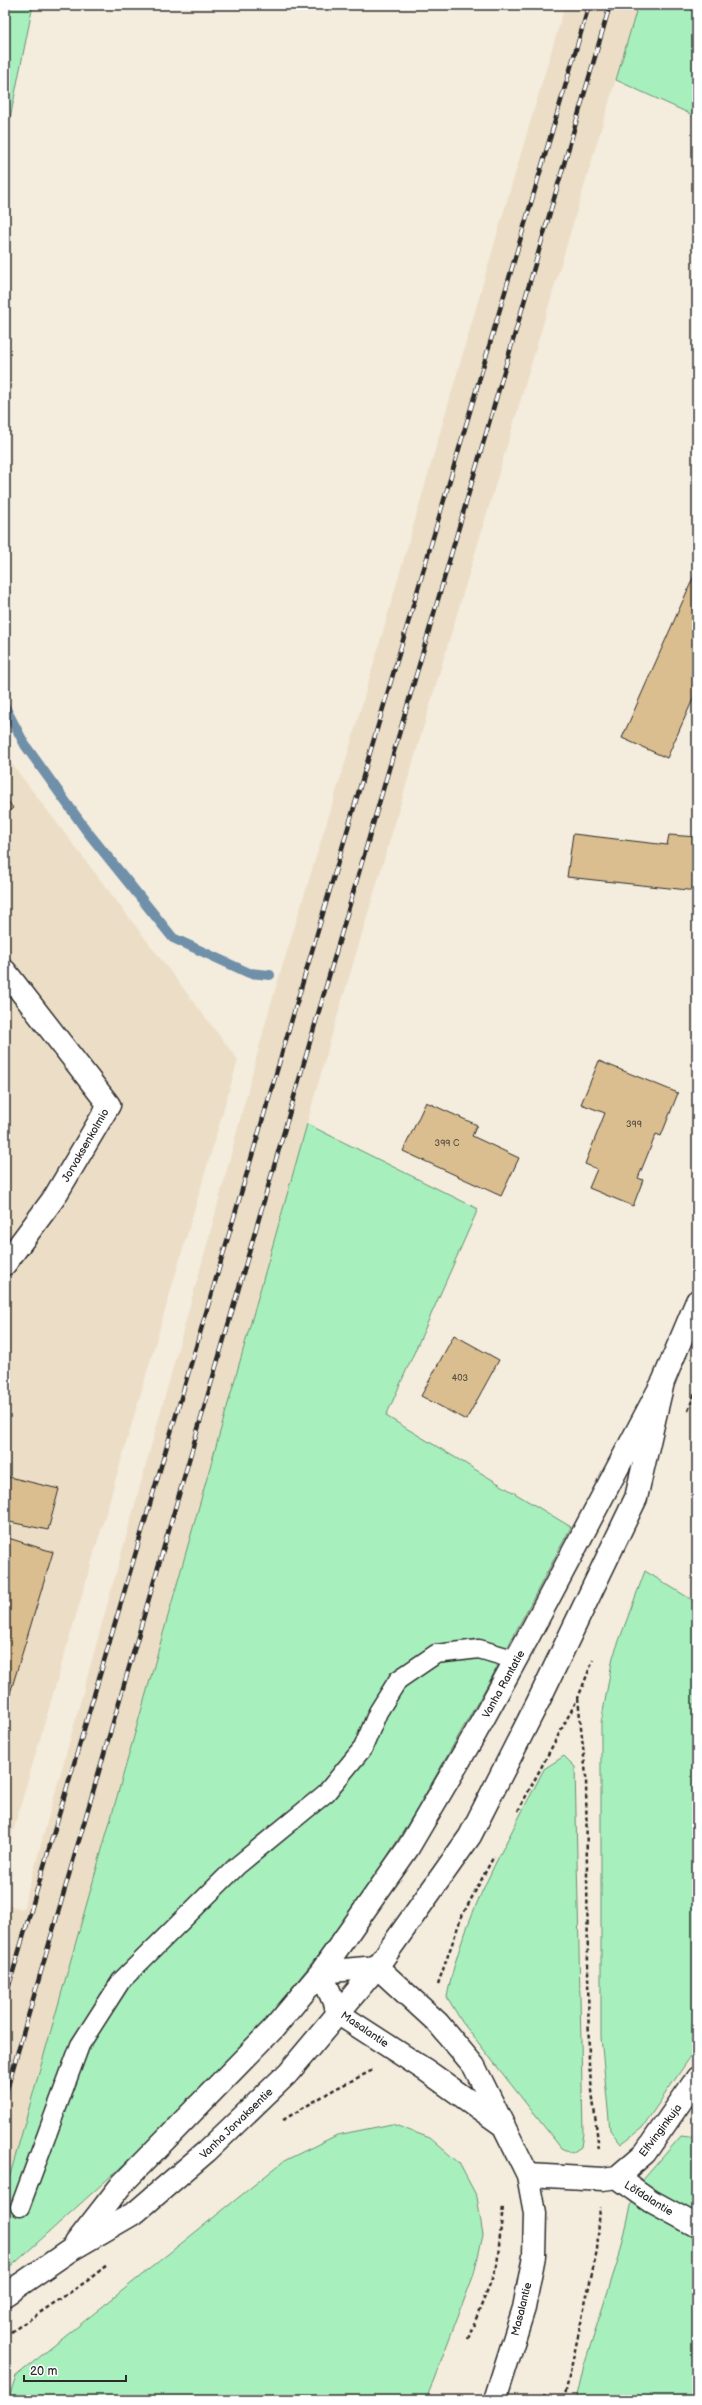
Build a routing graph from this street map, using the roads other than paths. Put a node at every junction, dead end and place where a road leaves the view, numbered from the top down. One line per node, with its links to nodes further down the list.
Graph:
1 (5, 971): 2 (main road, Jorvaksenkolmio)
2 (5, 1264)
3 (697, 1301): 4 (main road, Vanha Rantatie)
4 (663, 1382): 5 (main road, Vanha Rantatie); 6 (main road, Vanha Rantatie)
5 (516, 1660): 7 (main road, Vanha Rantatie); 13 (lane)
6 (377, 1967): 7 (main road); 8 (main road, Vanha Jorvaksentie); 10 (main road, Masalantie)
7 (321, 1972): 8 (main road, Masalantie); 15 (main road, Vanha Jorvaksentie)
8 (339, 2014): 10 (main road, Masalantie); 15 (main road, Vanha Jorvaksentie)
9 (697, 2078): 12 (main road, Elfvinginkuja)
10 (504, 2126): 11 (main road, Masalantie)
11 (528, 2175): 12 (main road); 17 (main road, Masalantie)
12 (610, 2178): 14 (main road, Löfdalantie)
13 (20, 2207)
14 (697, 2226)
15 (69, 2252): 16 (main road, Vanha Jorvaksentie)
16 (5, 2295)
17 (495, 2400)

